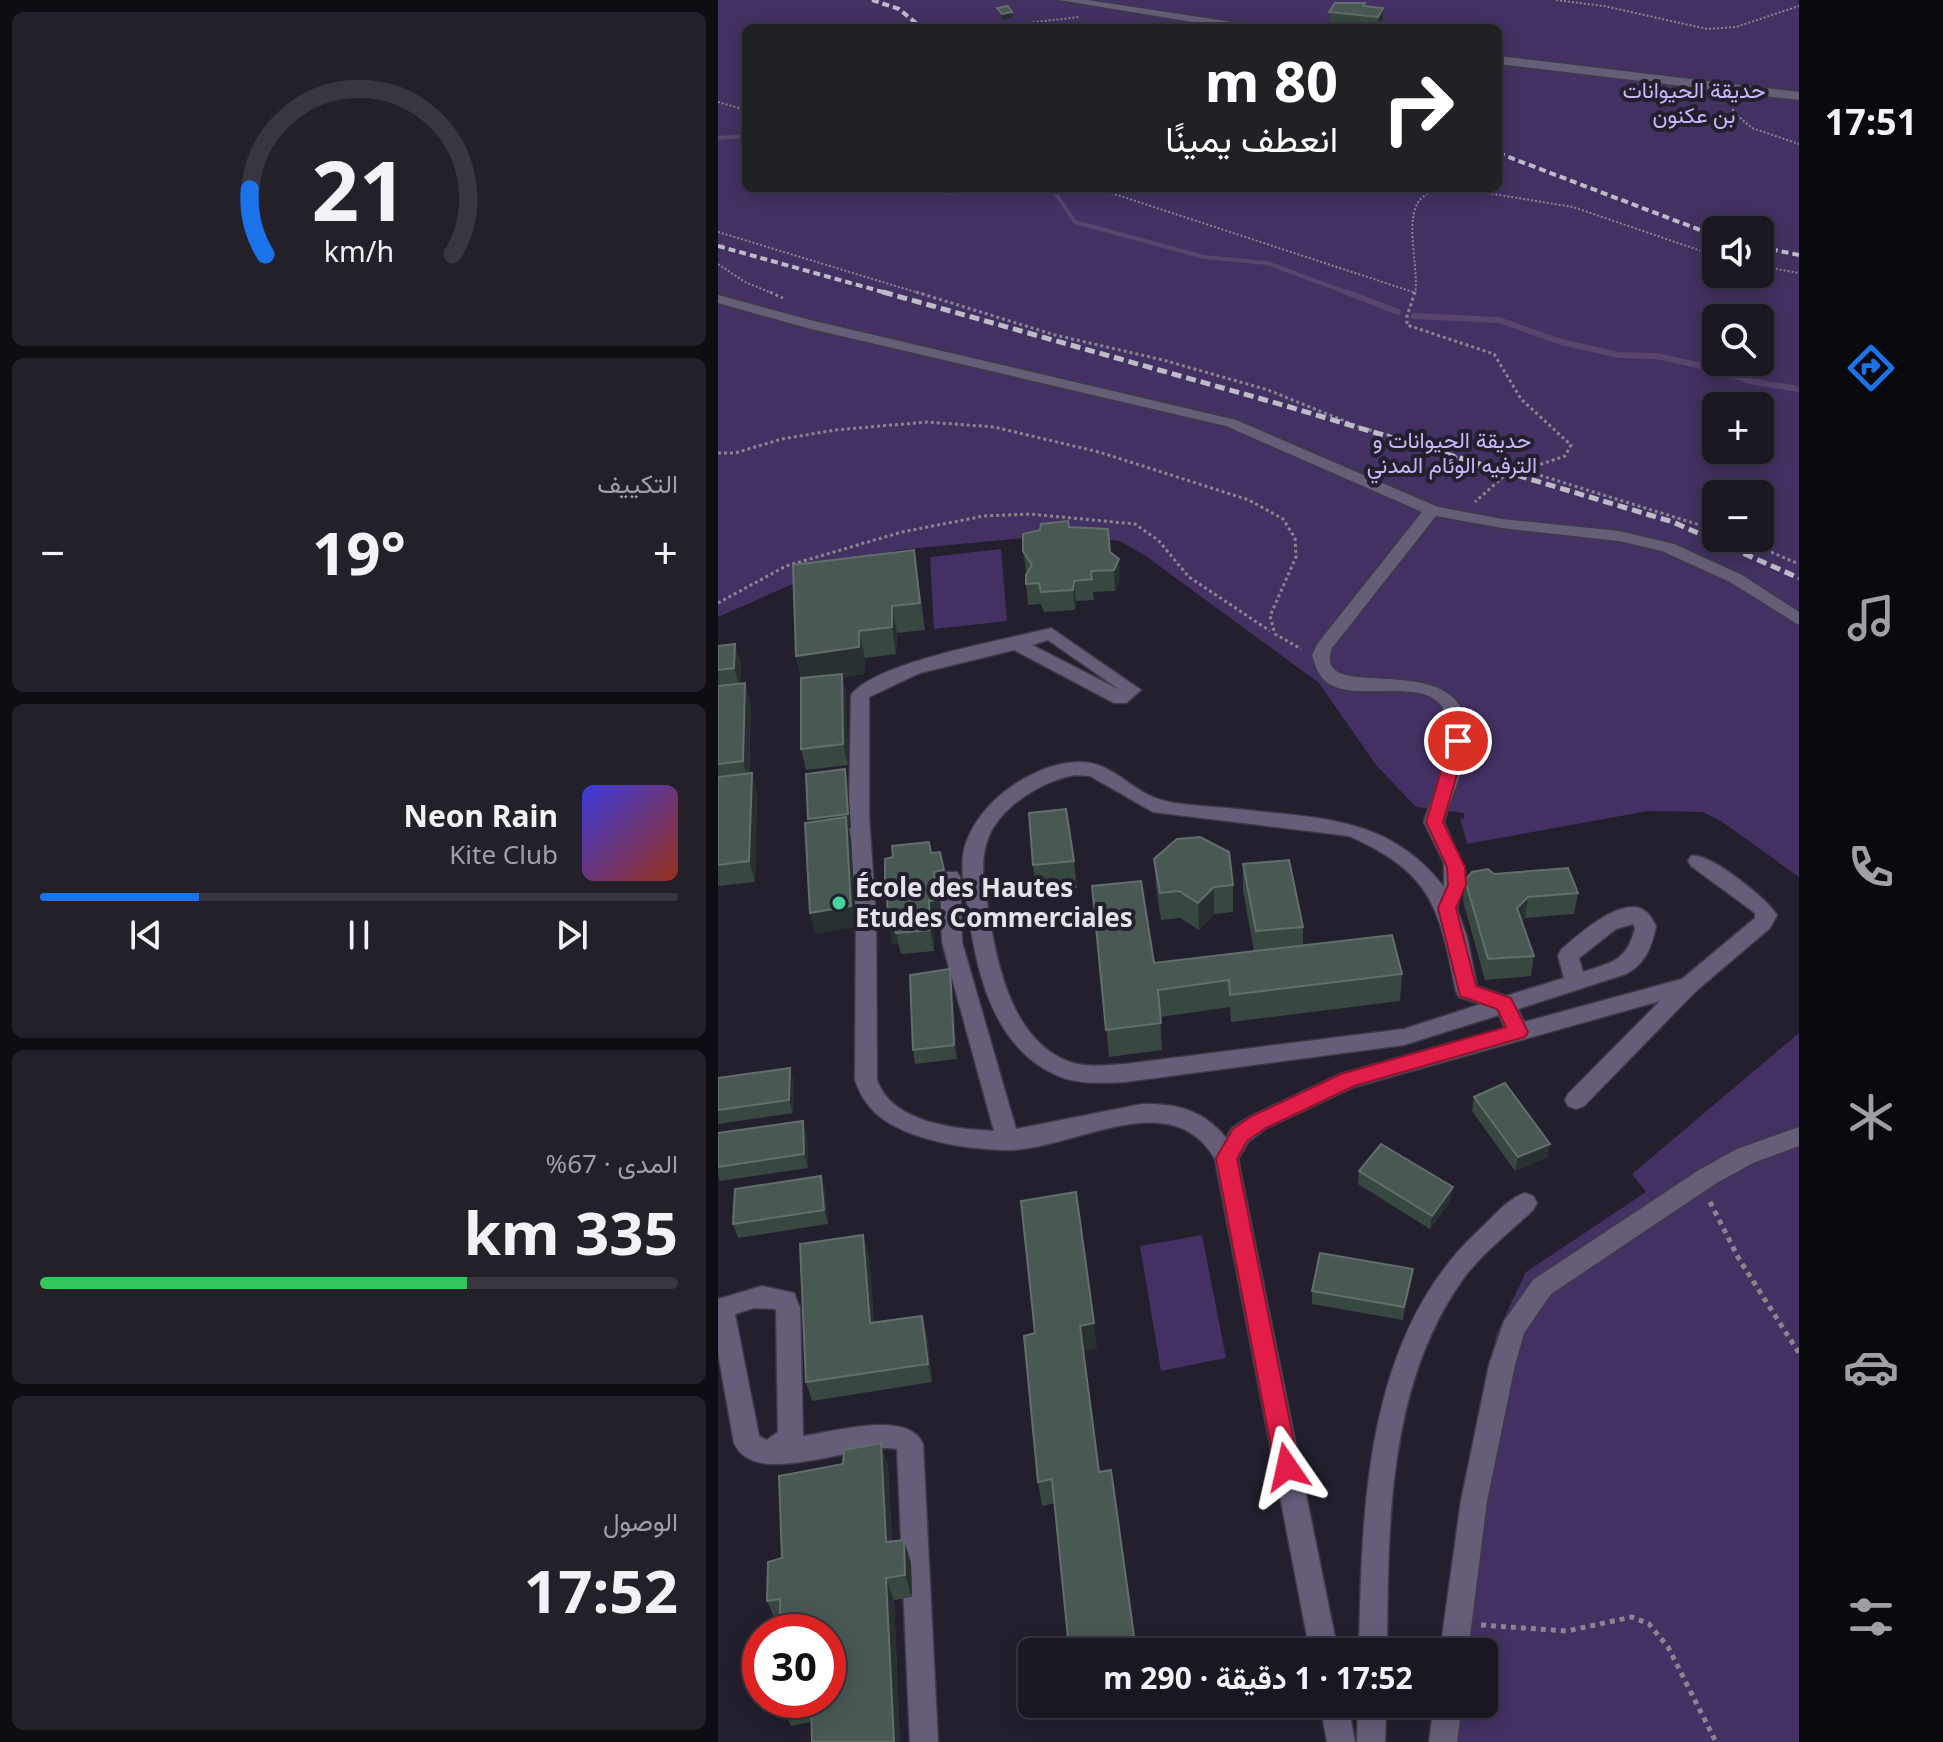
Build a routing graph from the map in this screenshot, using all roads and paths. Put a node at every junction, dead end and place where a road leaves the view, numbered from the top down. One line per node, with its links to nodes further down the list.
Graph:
1 (1065, 0): 6 (street)
2 (1556, 0): 3 (path)
3 (1799, 6)
4 (1085, 17): 5 (path)
5 (1021, 24)
6 (1225, 24)
7 (1502, 60): 8 (street)
8 (1799, 96)
9 (1734, 97): 12 (path)
10 (718, 102): 11 (path)
11 (742, 109)
12 (1799, 144)
13 (1108, 192): 21 (path)
14 (1432, 192): 21 (path)
15 (1481, 192): 17 (path)
16 (718, 232): 26 (path)
17 (1702, 251)
18 (718, 264): 23 (path)
19 (1774, 269): 20 (path)
20 (1799, 273)
21 (1416, 293): 25 (path)
22 (718, 299): 23 (street)
23 (776, 316): 27 (street)
24 (718, 453): 34 (path)
25 (1520, 470): 26 (path); 29 (path)
26 (1501, 479): 28 (path)
27 (1432, 510): 28 (street); 36 (street)
28 (1464, 517): 33 (street)
29 (1702, 526)
30 (1771, 552): 31 (path)
31 (1799, 564)
32 (718, 603): 34 (path)
33 (1799, 620)
34 (1272, 632): 36 (path)
35 (1016, 644): 35 (street); 46 (street)
36 (1321, 655): 39 (street)
37 (1698, 861): 41 (street)
38 (950, 877): 46 (street)
39 (1447, 908): 42 (street); 42 (street)
40 (1575, 981): 42 (street)
41 (1689, 985): 43 (street); 44 (street)
42 (1505, 1004): 43 (street)
43 (1518, 1032): 47 (street)
44 (1576, 1100)
45 (1799, 1136): 48 (street)
46 (1008, 1141): 47 (street)
47 (1226, 1158): 53 (street)
48 (1701, 1182): 50 (path); 52 (street)
49 (1525, 1203): 54 (street)
50 (1799, 1353)
51 (769, 1453): 51 (street); 59 (street)
52 (1459, 1620): 55 (street); 63 (path)
53 (1321, 1638)
54 (1373, 1638)
55 (1456, 1638)
56 (1337, 1718): 60 (street)
57 (1372, 1718): 61 (street)
58 (1446, 1718): 62 (street)
59 (924, 1742)
60 (1341, 1742)
61 (1371, 1742)
62 (1443, 1742)
63 (1716, 1742)

